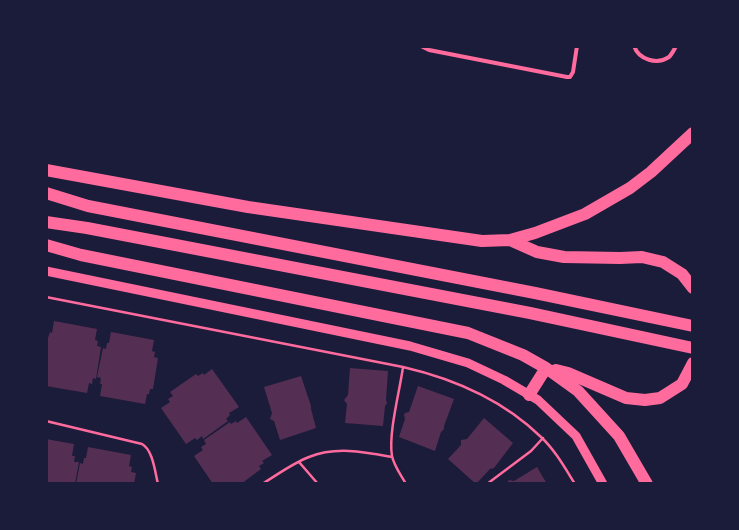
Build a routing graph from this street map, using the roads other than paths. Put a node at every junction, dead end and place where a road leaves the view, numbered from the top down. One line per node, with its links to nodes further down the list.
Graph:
1 (421, 46): 2 (lane)
2 (577, 46)
3 (634, 46): 4 (lane)
4 (676, 46)
5 (693, 133): 9 (main road)
6 (46, 170): 9 (main road)
7 (46, 193): 13 (main road)
8 (46, 222): 14 (main road)
9 (510, 240): 12 (main road)
10 (46, 245): 16 (main road)
11 (46, 271): 17 (street)
12 (693, 288)
13 (693, 326)
14 (693, 348)
15 (693, 363): 16 (main road)
16 (546, 368): 17 (main road); 19 (main road)
17 (529, 395): 18 (street)
18 (603, 484)
19 (647, 484)

